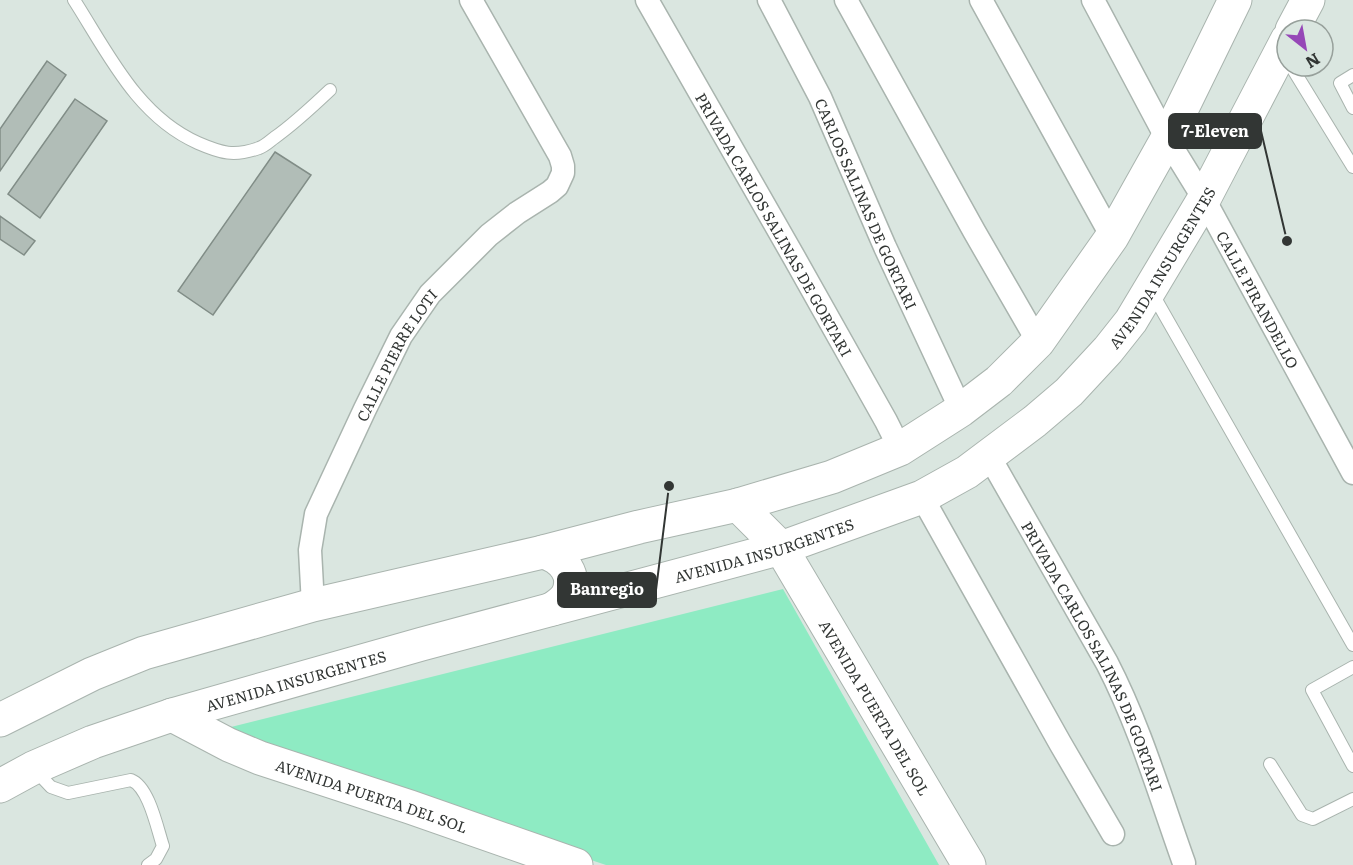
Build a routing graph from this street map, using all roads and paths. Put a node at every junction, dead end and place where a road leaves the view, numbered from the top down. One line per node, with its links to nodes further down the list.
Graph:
1 (74, 0): 14 (lane)
2 (471, 0): 31 (street, CALLE PIERRE LOTI)
3 (647, 0): 24 (street, PRIVADA CARLOS SALINAS DE GORTARI)
4 (769, 0): 22 (street, CARLOS SALINAS DE GORTARI)
5 (846, 0): 21 (street)
6 (981, 0): 19 (street)
7 (1093, 0): 16 (street, CALLE PIRANDELLO)
8 (1234, 0): 16 (main road)
9 (1308, 0): 10 (main road, AVENIDA INSURGENTES)
10 (1301, 18)
11 (1275, 72): 18 (main road, AVENIDA INSURGENTES)
12 (1353, 75): 15 (lane)
13 (1304, 78): 17 (lane)
14 (330, 90)
15 (1353, 108)
16 (1167, 139): 18 (street, CALLE PIRANDELLO); 19 (main road)
17 (1353, 167)
18 (1204, 199): 20 (main road, AVENIDA INSURGENTES); 26 (street, CALLE PIRANDELLO)
19 (1112, 237): 21 (main road)
20 (1150, 290): 25 (main road, AVENIDA INSURGENTES); 33 (lane)
21 (1038, 342): 22 (main road)
22 (961, 410): 23 (main road)
23 (932, 428): 24 (main road); 25 (main road)
24 (900, 449): 28 (main road)
25 (978, 464): 27 (main road, AVENIDA INSURGENTES); 43 (street, PRIVADA CARLOS SALINAS DE GORTARI)
26 (1353, 473)
27 (922, 497): 29 (main road, AVENIDA INSURGENTES); 42 (street)
28 (738, 505): 29 (main road, AVENIDA PUERTA DEL SOL); 30 (main road)
29 (781, 548): 32 (main road, AVENIDA INSURGENTES); 46 (main road, AVENIDA PUERTA DEL SOL)
30 (543, 552): 31 (main road); 32 (main road)
31 (314, 605): 36 (main road)
32 (552, 609): 35 (main road, AVENIDA INSURGENTES)
33 (1353, 645)
34 (1353, 667): 38 (lane)
35 (172, 715): 39 (main road, AVENIDA INSURGENTES); 45 (main road, AVENIDA PUERTA DEL SOL)
36 (0, 720)
37 (1270, 764): 41 (lane)
38 (1353, 766)
39 (33, 768): 40 (main road, AVENIDA INSURGENTES); 44 (lane)
40 (0, 786)
41 (1353, 799)
42 (1113, 834)
43 (1184, 863)
44 (148, 865)
45 (576, 865)
46 (969, 865)

